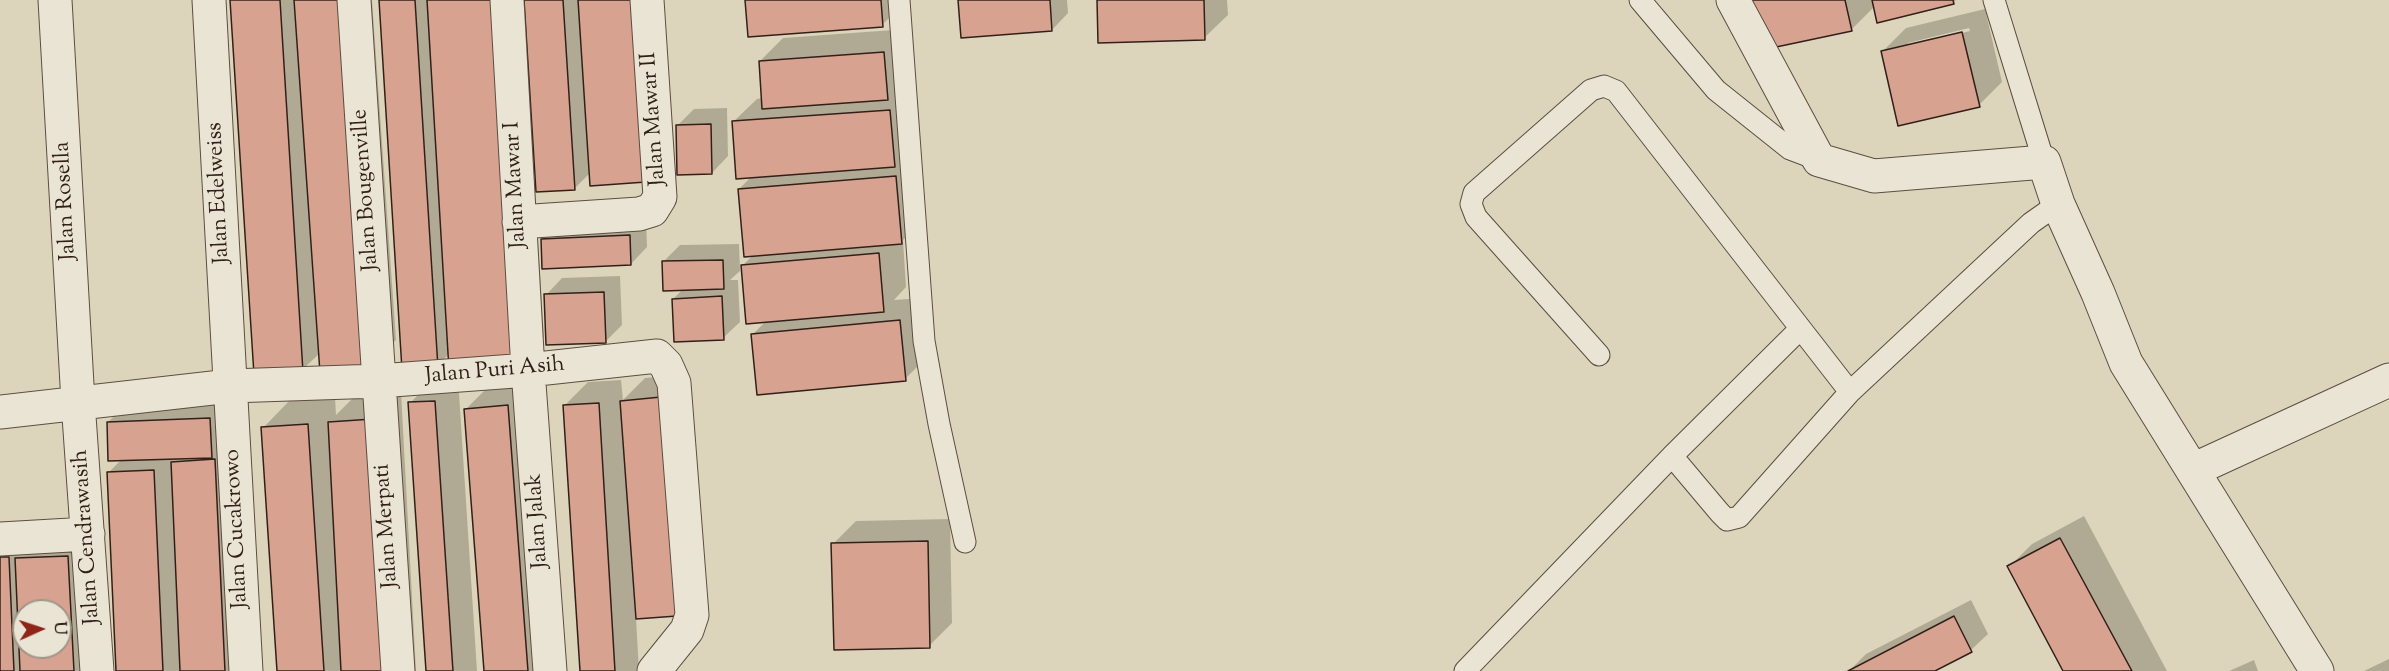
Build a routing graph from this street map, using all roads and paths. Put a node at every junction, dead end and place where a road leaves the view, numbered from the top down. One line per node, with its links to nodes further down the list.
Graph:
1 (55, 0): 21 (street, Jalan Rosella)
2 (209, 0): 19 (street, Jalan Edelweiss)
3 (354, 0): 18 (street, Jalan Bougenville)
4 (507, 0): 13 (street, Jalan Mawar I)
5 (647, 0): 13 (street, Jalan Mawar II)
6 (898, 0): 27 (lane)
7 (1640, 0): 10 (lane)
8 (1733, 0): 10 (street)
9 (1994, 0): 11 (lane)
10 (1819, 160): 11 (street)
11 (2044, 162): 12 (street)
12 (2058, 204): 20 (lane); 24 (street)
13 (519, 222): 16 (street, Jalan Mawar I)
14 (1800, 329): 15 (lane); 20 (lane); 23 (lane)
15 (1599, 355)
16 (528, 370): 18 (street, Jalan Puri Asih); 31 (street, Jalan Jalak); 32 (street, Jalan Puri Asih)
17 (2389, 380): 24 (street)
18 (379, 381): 19 (street, Jalan Puri Asih); 30 (street, Jalan Merpati)
19 (230, 386): 21 (street, Jalan Puri Asih); 29 (street, Jalan Cucakrowo)
20 (1850, 393): 23 (lane)
21 (78, 402): 22 (street, Jalan Puri Asih); 25 (street, Jalan Cendrawasih)
22 (0, 412)
23 (1672, 456): 33 (lane)
24 (2193, 470): 34 (street)
25 (88, 534): 26 (street); 28 (street, Jalan Cendrawasih)
26 (0, 539)
27 (965, 542)
28 (97, 671)
29 (246, 671)
30 (398, 671)
31 (550, 671)
32 (654, 671)
33 (1465, 671)
34 (2317, 671)

